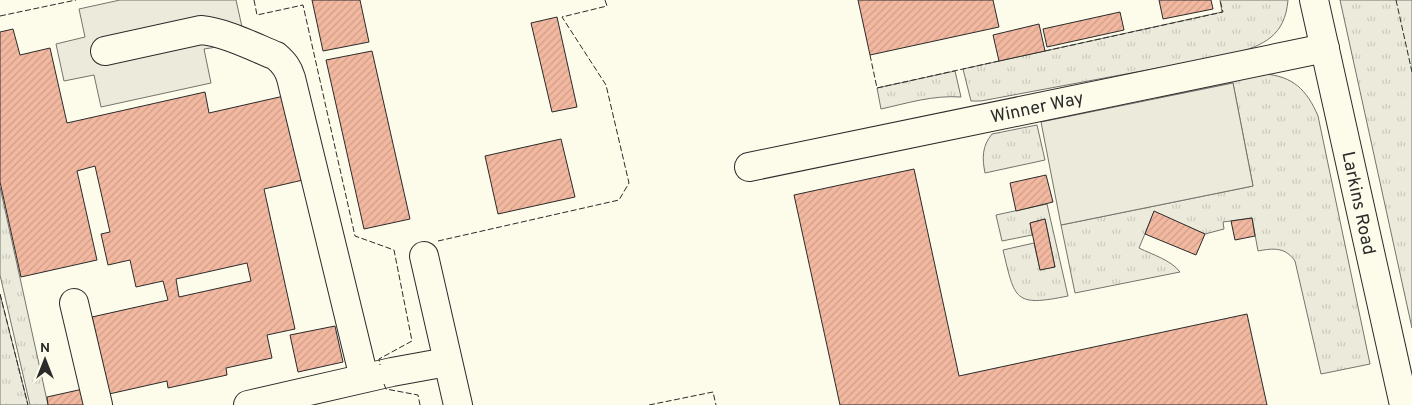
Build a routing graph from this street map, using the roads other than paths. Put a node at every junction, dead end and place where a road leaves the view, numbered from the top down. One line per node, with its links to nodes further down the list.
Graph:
1 (1314, 0): 2 (lane, Larkins Road)
2 (1325, 48): 4 (lane, Winner Way); 12 (lane, Larkins Road)
3 (105, 51): 8 (lane)
4 (748, 167)
5 (424, 256): 7 (lane)
6 (74, 303): 9 (lane)
7 (447, 362): 8 (lane); 11 (lane)
8 (364, 378): 10 (lane)
9 (98, 405)
10 (248, 405)
11 (458, 405)
12 (1404, 405)

